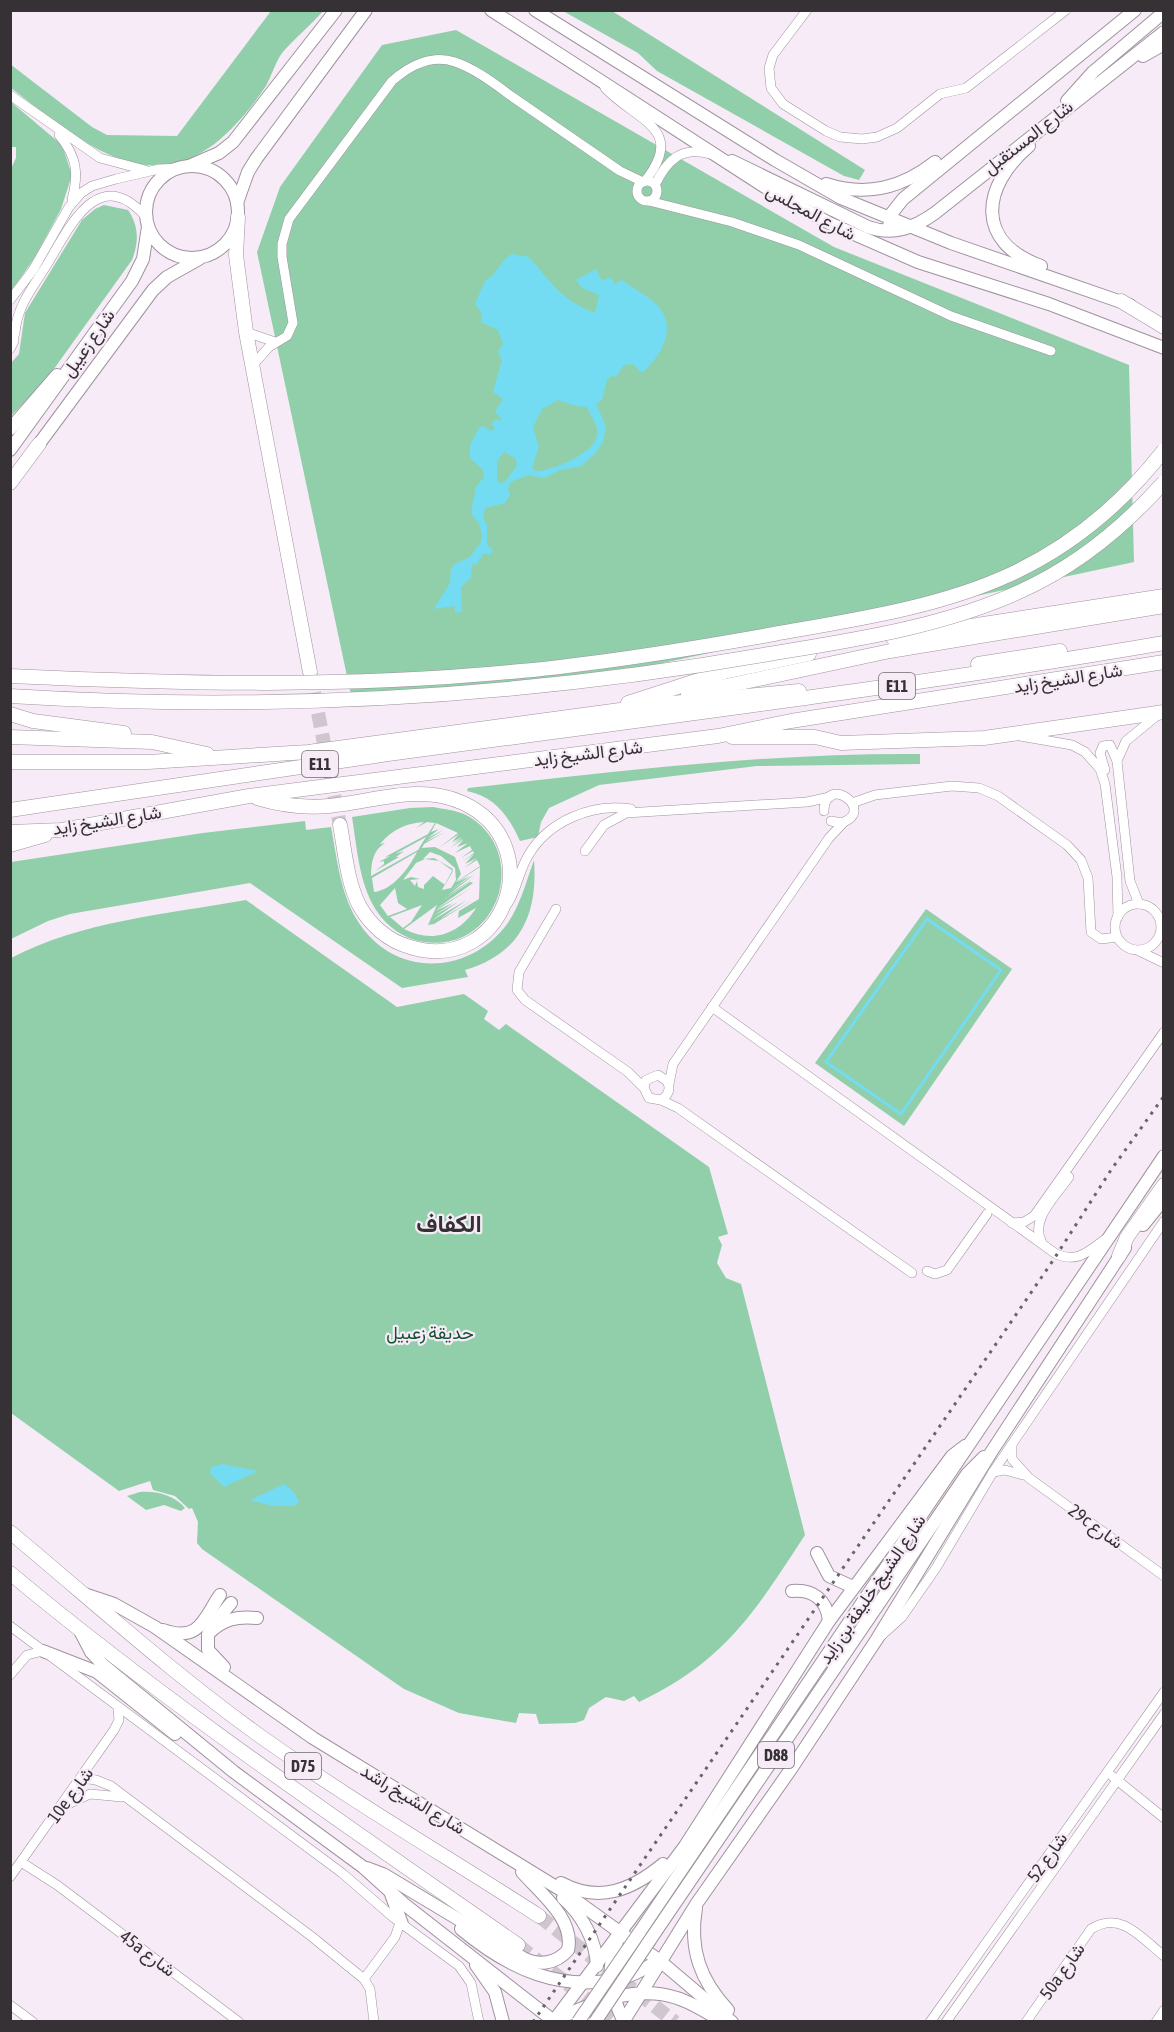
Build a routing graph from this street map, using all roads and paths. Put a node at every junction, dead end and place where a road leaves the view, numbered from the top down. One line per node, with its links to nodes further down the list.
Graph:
1 (336, 10): 18 (main road)
2 (366, 10): 28 (main road)
3 (491, 10): 12 (main road, شارع المجلس)
4 (535, 10): 21 (main road, شارع المجلس)
5 (807, 10): 6 (street)
6 (1066, 10)
7 (1133, 12): 16 (main road, شارع المستقبل)
8 (1164, 12): 14 (main road)
9 (1164, 32): 11 (main road, شارع المستقبل)
10 (1164, 44): 11 (main road)
11 (1122, 64): 14 (main road, شارع المستقبل)
12 (593, 75): 17 (main road, شارع المجلس); 22 (street)
13 (10, 95): 15 (street)
14 (1054, 116): 31 (main road, شارع المستقبل); 36 (main road)
15 (54, 129): 19 (street); 25 (street)
16 (973, 142): 21 (main road); 29 (main road, شارع المستقبل)
17 (717, 157): 23 (street); 32 (main road, شارع المستقبل); 33 (main road, شارع المجلس)
18 (182, 168): 19 (street); 28 (main road); 30 (main road)
19 (149, 171): 25 (street)
20 (620, 171): 22 (street); 24 (street); 43 (street)
21 (796, 174): 29 (main road, شارع المجلس)
22 (644, 182): 23 (street); 24 (street)
23 (656, 189): 26 (street); 27 (street)
24 (637, 194): 26 (street)
25 (72, 201): 35 (street)
26 (649, 201): 27 (street)
27 (682, 209): 46 (street)
28 (237, 210): 34 (main road); 41 (highway)
29 (890, 219): 31 (main road, شارع المجلس); 32 (main road)
30 (147, 222): 34 (main road); 40 (main road, شارع زعيبل); 42 (street)
31 (911, 227): 32 (main road, شارع المستقبل); 36 (main road, شارع المجلس)
32 (889, 232): 33 (main road)
33 (896, 253): 44 (main road, شارع المجلس)
34 (204, 257): 49 (main road, شارع زعيبل)
35 (10, 300)
36 (1121, 301): 37 (main road, شارع المجلس); 39 (highway)
37 (1164, 321)
38 (10, 322): 42 (street)
39 (1164, 327)
40 (97, 329): 48 (main road); 50 (main road, شارع زعيبل)
41 (246, 332): 43 (street); 47 (highway)
42 (15, 333): 45 (street)
43 (274, 342): 47 (street)
44 (1164, 348)
45 (10, 349)
46 (1051, 351)
47 (252, 366): 59 (highway)
48 (10, 429)
49 (39, 444): 53 (highway)
50 (10, 450)
51 (1164, 450): 60 (highway, bridge)
52 (1164, 482): 61 (highway, bridge)
53 (10, 483)
54 (1164, 597): 63 (highway)
55 (1164, 606): 62 (highway)
56 (1164, 634): 62 (highway)
57 (1164, 643): 78 (highway, شارع الشيخ زايد / E11)
58 (1164, 662): 67 (highway, شارع الشيخ زايد / E11)
59 (310, 672)
60 (10, 676)
61 (10, 696)
62 (646, 706): 63 (highway)
63 (607, 712): 70 (highway)
64 (1163, 712): 66 (highway); 71 (street)
65 (10, 714): 69 (highway)
66 (1015, 735): 67 (highway); 73 (street)
67 (718, 736): 74 (highway, شارع الشيخ زايد / E11)
68 (10, 737): 69 (highway)
69 (152, 742): 70 (highway)
70 (217, 758): 72 (highway)
71 (1118, 761): 73 (street); 89 (street)
72 (10, 762)
73 (1105, 784): 91 (street)
74 (249, 796): 84 (highway, شارع الشيخ زايد / E11); 92 (highway)
75 (830, 797): 76 (street); 77 (street); 80 (street)
76 (807, 802): 79 (street); 80 (street)
77 (852, 803): 82 (street); 93 (street)
78 (10, 810)
79 (643, 810): 88 (street); 92 (street)
80 (824, 812): 81 (street)
81 (831, 821): 82 (street); 86 (street)
82 (844, 822): 86 (street)
83 (340, 825): 92 (highway)
84 (62, 830): 85 (highway, شارع الشيخ زايد / E11); 87 (highway)
85 (10, 832)
86 (829, 838): 97 (street)
87 (10, 845)
88 (585, 851)
89 (1139, 904): 91 (street); 94 (street)
90 (556, 909): 101 (street)
91 (1118, 917): 93 (street)
92 (495, 920)
93 (1117, 937): 95 (street)
94 (1162, 939): 95 (street)
95 (1136, 950): 96 (street)
96 (1164, 963)
97 (712, 1007): 100 (street); 112 (street)
98 (1164, 1032): 112 (street)
99 (1164, 1042): 114 (street)
100 (673, 1064): 102 (street); 104 (street)
101 (628, 1072): 102 (street); 103 (street)
102 (654, 1076): 103 (street); 104 (street)
103 (644, 1088): 105 (street)
104 (669, 1088): 105 (street); 106 (street)
105 (662, 1100): 106 (street)
106 (678, 1108): 117 (street)
107 (1164, 1155): 113 (main road, شارع الشيخ خليفة بن زايد / D88)
108 (1164, 1185): 115 (highway)
109 (1164, 1199): 115 (main road, شارع الشيخ خليفة بن زايد / D88)
110 (987, 1214): 116 (street)
111 (1164, 1221): 119 (street)
112 (1012, 1223): 114 (street)
113 (1113, 1233): 114 (street); 118 (main road, شارع الشيخ خليفة بن زايد / D88)
114 (1043, 1245)
115 (1119, 1256): 120 (main road, شارع الشيخ خليفة بن زايد / D88)
116 (927, 1271)
117 (912, 1273)
118 (969, 1445): 127 (main road); 185 (main road, شارع الشيخ خليفة بن زايد / D88, bridge)
119 (1012, 1445): 121 (street); 122 (street, 29c شارع)
120 (990, 1454): 138 (main road); 186 (main road, شارع الشيخ خليفة بن زايد / D88, bridge)
121 (993, 1472): 122 (street, 29c شارع); 138 (street)
122 (1029, 1478): 126 (street, 29c شارع)
123 (10, 1532): 129 (highway, شارع الشيخ راشد / D75)
124 (818, 1553): 127 (main road)
125 (10, 1573): 136 (highway, D75)
126 (1163, 1576)
127 (853, 1587): 133 (main road)
128 (792, 1591): 133 (main road)
129 (83, 1593): 135 (main road, شارع الشيخ راشد / D75); 161 (highway, شارع الشيخ راشد / D75)
130 (220, 1595): 135 (main road)
131 (231, 1603): 137 (main road)
132 (257, 1618): 137 (main road)
133 (829, 1621): 152 (main road)
134 (10, 1626): 139 (street)
135 (155, 1627): 141 (main road, شارع الشيخ راشد / D75)
136 (79, 1629): 145 (main road, D75); 164 (highway, D75)
137 (208, 1634): 141 (main road)
138 (877, 1639): 159 (main road)
139 (43, 1651): 140 (street); 143 (street); 145 (main road)
140 (10, 1675)
141 (232, 1681): 154 (main road, شارع الشيخ راشد / D75)
142 (1164, 1692): 146 (street, شارع 52)
143 (118, 1709): 147 (street, 10e شارع); 162 (street)
144 (1164, 1714): 148 (street, شارع 52)
145 (229, 1768): 155 (main road, D75)
146 (1105, 1775): 148 (street); 190 (street, شارع 52)
147 (82, 1778): 149 (street); 150 (street, 10e شارع)
148 (1114, 1782): 151 (street); 191 (street, شارع 52)
149 (123, 1797): 150 (street); 170 (street)
150 (60, 1809): 153 (street, 10e شارع)
151 (1164, 1818)
152 (685, 1846): 154 (main road); 163 (main road)
153 (24, 1858): 156 (street, 10e شارع); 181 (street, 45a شارع)
154 (509, 1858): 157 (main road, شارع الشيخ راشد / D75); 160 (main road)
155 (363, 1867): 158 (main road, D75); 160 (main road)
156 (10, 1877)
157 (548, 1884): 163 (main road, شارع الشيخ راشد / D75); 168 (main road)
158 (391, 1893): 162 (main road); 165 (main road, D75)
159 (697, 1903): 167 (main road); 189 (main road)
160 (448, 1913): 172 (main road)
161 (539, 1916)
162 (401, 1924): 170 (street); 183 (street)
163 (622, 1931): 167 (main road, شارع الشيخ راشد / D75); 168 (main road); 169 (main road)
164 (518, 1945)
165 (464, 1950): 178 (main road, D75); 184 (main road)
166 (1164, 1956): 192 (street, 50a شارع)
167 (660, 1961): 169 (main road); 173 (main road); 188 (main road, شارع الشيخ راشد / D75)
168 (597, 1962): 171 (main road); 172 (main road)
169 (611, 1979): 171 (main road); 174 (main road)
170 (364, 1980): 182 (street)
171 (598, 1980): 172 (main road); 175 (main road)
172 (581, 1982): 178 (main road)
173 (641, 1994): 174 (main road); 179 (main road); 187 (main road)
174 (613, 1998): 175 (main road); 179 (main road)
175 (597, 2002): 178 (main road); 186 (main road)
176 (10, 2006): 180 (street)
177 (1164, 2010): 193 (street)
178 (554, 2021)
179 (623, 2021)
180 (33, 2022)
181 (239, 2022)
182 (374, 2022)
183 (479, 2022)
184 (503, 2022)
185 (579, 2022)
186 (596, 2022)
187 (723, 2022)
188 (732, 2022)
189 (739, 2022)
190 (930, 2022)
191 (946, 2022)
192 (1026, 2022)
193 (1156, 2022)

